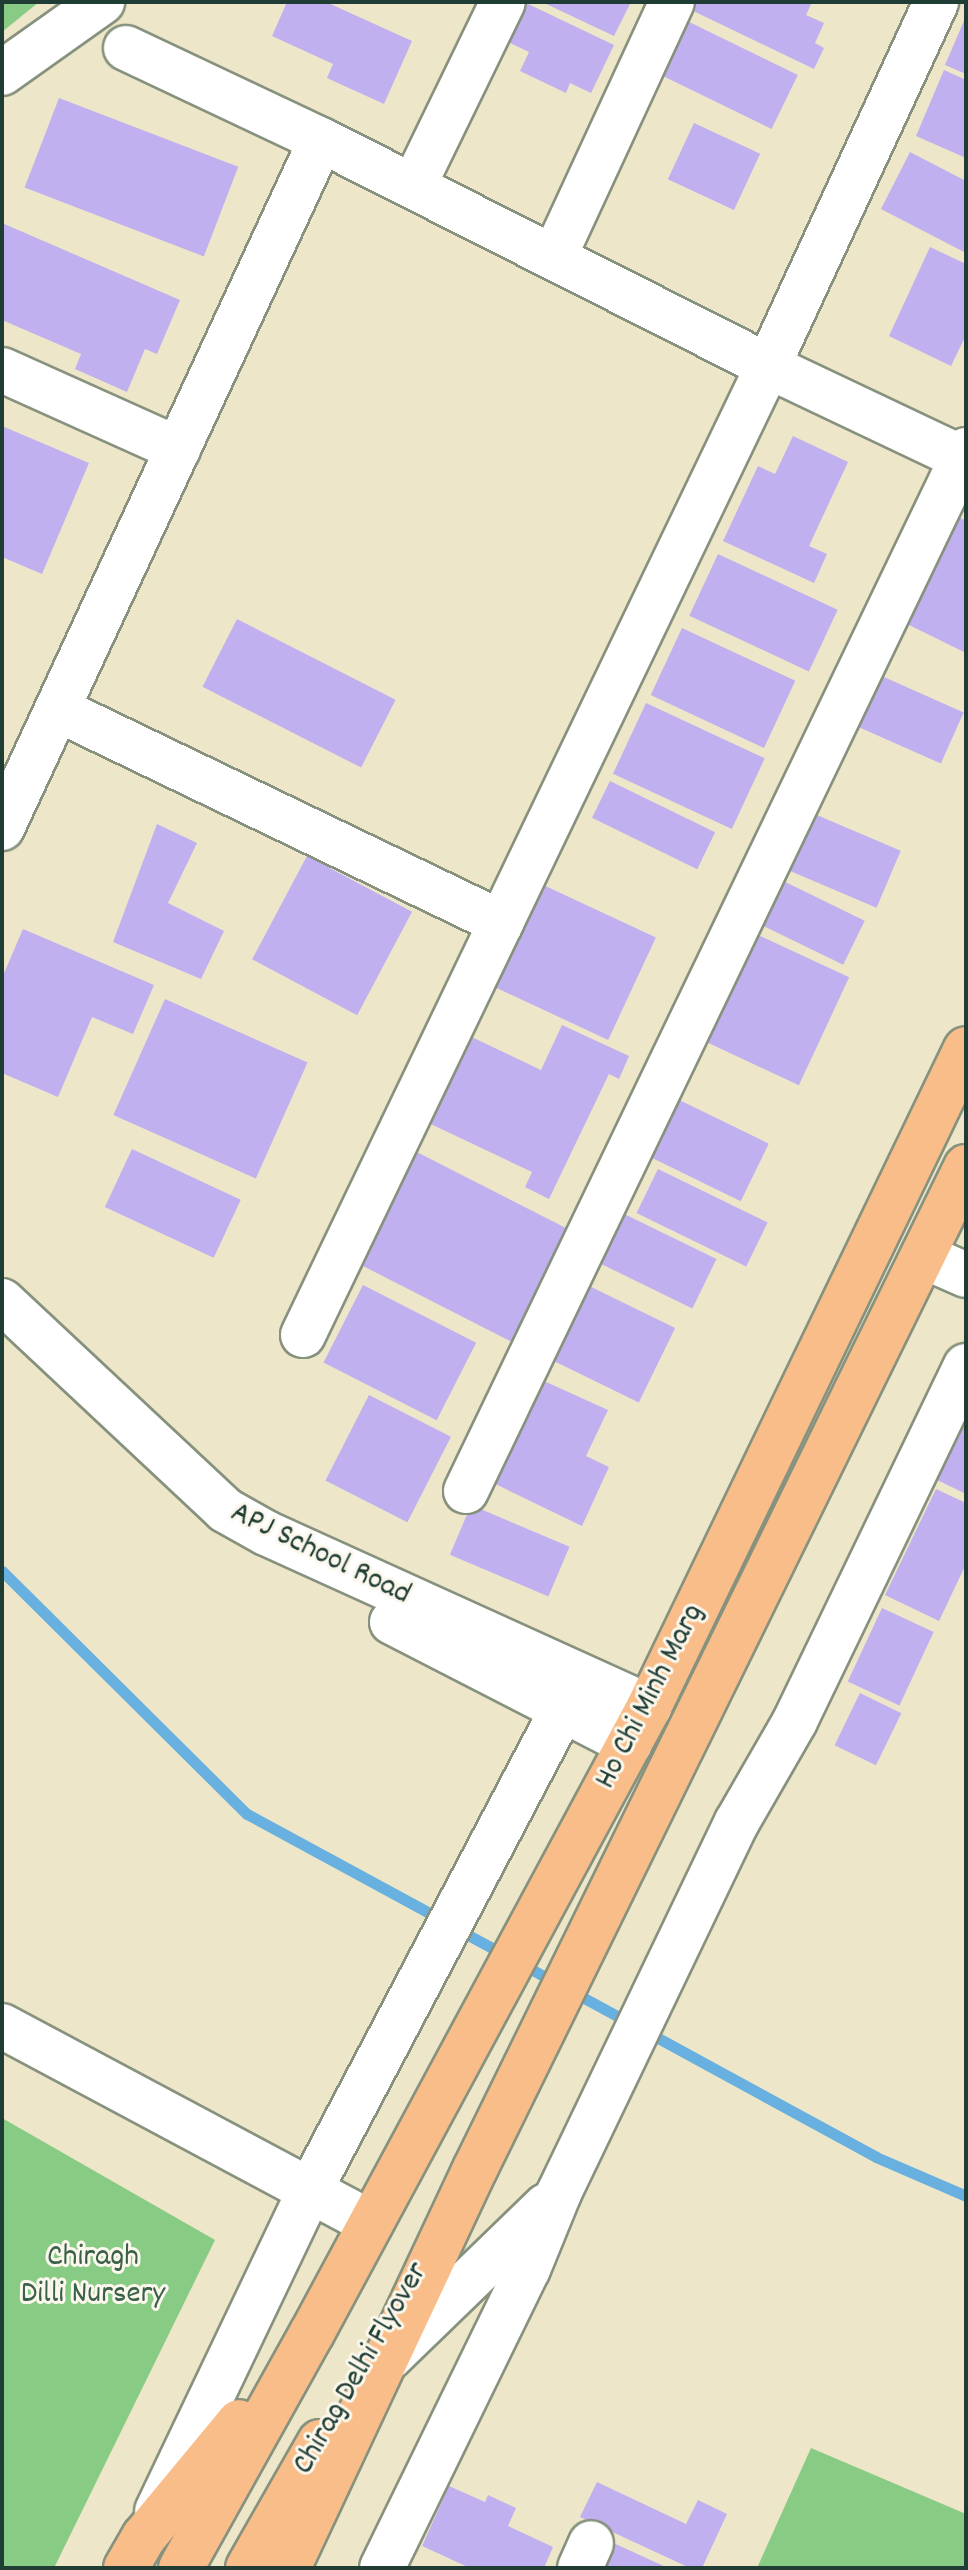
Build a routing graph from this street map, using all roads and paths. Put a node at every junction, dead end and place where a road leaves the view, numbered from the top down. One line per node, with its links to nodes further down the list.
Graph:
1 (102, 2): 6 (street)
2 (503, 2): 8 (street)
3 (672, 2): 9 (street)
4 (936, 2): 10 (street)
5 (126, 48): 7 (street)
6 (2, 73)
7 (321, 140): 8 (street); 12 (street)
8 (414, 185): 9 (street)
9 (554, 257): 10 (street)
10 (768, 366): 13 (street); 17 (street)
11 (2, 370): 12 (street)
12 (178, 449): 14 (street)
13 (965, 456): 26 (street)
14 (57, 709): 15 (street); 17 (street)
15 (12, 780): 16 (street)
16 (2, 828)
17 (501, 923): 24 (street)
18 (966, 1049): 28 (main road, Ho Chi Minh Marg)
19 (966, 1167): 20 (main road, Ho Chi Minh Marg)
20 (923, 1256): 21 (street); 30 (main road, Ho Chi Minh Marg)
21 (966, 1275)
22 (2, 1301): 27 (street, APJ School Road)
23 (2, 1331): 27 (street)
24 (303, 1335)
25 (966, 1366): 32 (street)
26 (466, 1491)
27 (570, 1694): 28 (street); 31 (street)
28 (639, 1726): 33 (main road, Ho Chi Minh Marg)
29 (2, 2026): 31 (street)
30 (475, 2169): 35 (main road); 38 (main road, Chirag Delhi Flyover)
31 (310, 2190): 33 (street); 36 (street)
32 (559, 2193): 35 (street); 40 (street)
33 (371, 2223): 34 (main road, Ho Chi Minh Marg)
34 (312, 2333): 36 (main road); 37 (main road, Chirag Delhi Flyover)
35 (389, 2358): 39 (main road)
36 (135, 2553)
37 (181, 2568)
38 (248, 2568)
39 (288, 2568)
40 (382, 2568)

